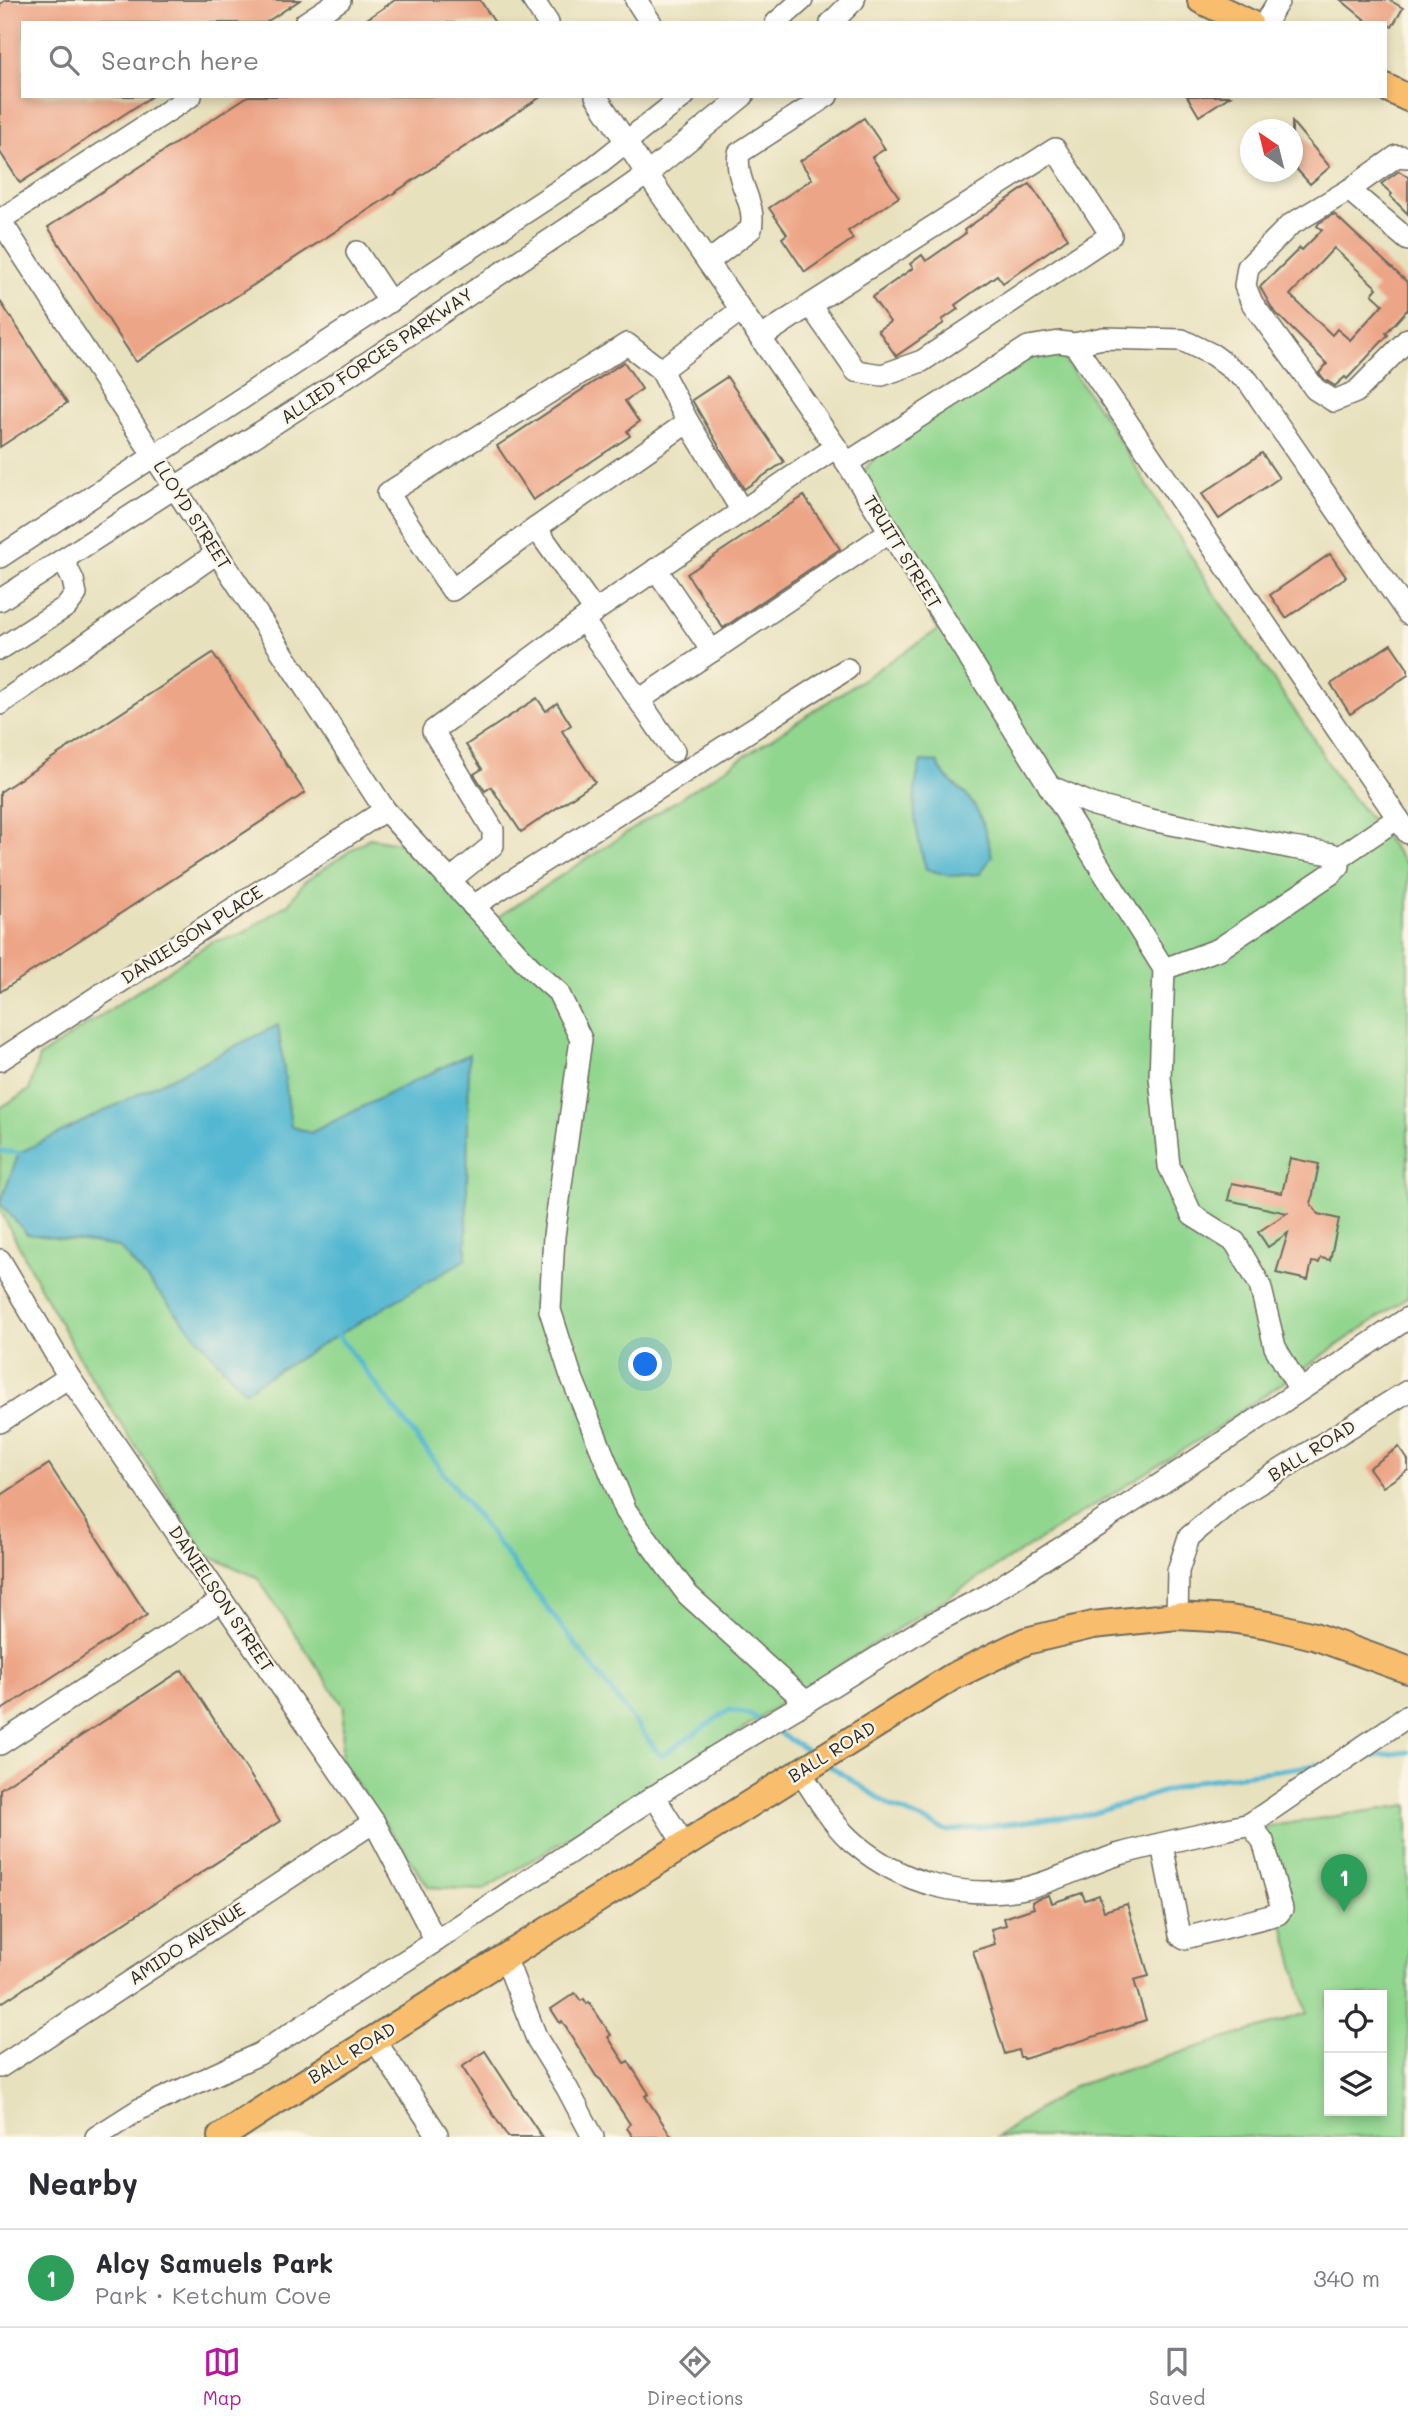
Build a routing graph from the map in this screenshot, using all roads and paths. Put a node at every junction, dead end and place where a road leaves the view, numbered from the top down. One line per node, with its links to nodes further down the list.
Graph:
1 (340, 0): 8 (street)
2 (533, 0): 9 (street)
3 (636, 0): 10 (street)
4 (802, 0): 11 (street)
5 (854, 0): 12 (street)
6 (1201, 0): 13 (main road)
7 (1279, 0): 14 (street)
8 (307, 21)
9 (547, 21)
10 (650, 21)
11 (778, 21)
12 (833, 21)
13 (1245, 21)
14 (1266, 21)
15 (1387, 88): 21 (main road)
16 (188, 98): 26 (street)
17 (597, 98): 22 (street, TRUITT STREET)
18 (682, 98): 22 (street, ALLIED FORCES PARKWAY)
19 (741, 98): 24 (street, ALLIED FORCES PARKWAY)
20 (824, 98): 29 (street)
21 (1408, 98)
22 (627, 142): 24 (street, TRUITT STREET); 30 (street, ALLIED FORCES PARKWAY)
23 (1408, 157): 25 (street)
24 (647, 174): 29 (street, TRUITT STREET); 40 (street, ALLIED FORCES PARKWAY)
25 (1349, 190): 27 (street); 34 (street)
26 (0, 220): 39 (street, LLOYD STREET)
27 (1408, 240)
28 (357, 252): 30 (street)
29 (708, 262): 32 (street, TRUITT STREET)
30 (390, 302): 39 (street, ALLIED FORCES PARKWAY)
31 (810, 305): 31 (street); 33 (street)
32 (741, 310): 33 (street, TRUITT STREET); 36 (street)
33 (760, 338): 38 (street, TRUITT STREET)
34 (1408, 339)
35 (1074, 344): 38 (street); 49 (street); 59 (street)
36 (661, 370): 37 (street); 42 (street)
37 (688, 422): 41 (street); 42 (street)
38 (841, 455): 41 (street); 43 (street, TRUITT STREET)
39 (155, 458): 40 (street, LLOYD STREET); 45 (street, ALLIED FORCES PARKWAY)
40 (175, 488): 44 (street, LLOYD STREET); 46 (street, ALLIED FORCES PARKWAY)
41 (741, 511): 47 (street)
42 (536, 528): 50 (street)
43 (889, 532): 52 (street); 57 (street, TRUITT STREET)
44 (217, 553): 55 (street); 58 (street, LLOYD STREET)
45 (0, 558)
46 (62, 560): 48 (street, ALLIED FORCES PARKWAY); 51 (street)
47 (656, 569): 50 (street); 52 (street)
48 (0, 600)
49 (1408, 614)
50 (589, 616): 54 (street); 61 (street)
51 (0, 649)
52 (712, 651): 54 (street)
53 (847, 669): 62 (street)
54 (639, 700): 56 (street)
55 (0, 704)
56 (674, 751)
57 (1049, 786): 60 (street); 63 (street, TRUITT STREET)
58 (384, 810): 61 (street, LLOYD STREET); 64 (street, DANIELSON PLACE)
59 (1403, 825): 60 (street)
60 (1337, 859): 63 (street)
61 (450, 880): 62 (street, LLOYD STREET)
62 (474, 906): 74 (street, LLOYD STREET)
63 (1164, 969): 68 (street)
64 (0, 1060)
65 (0, 1260): 67 (street, DANIELSON STREET)
66 (1408, 1318): 68 (street)
67 (69, 1377): 70 (street); 71 (street, DANIELSON STREET)
68 (1300, 1390): 74 (street)
69 (1408, 1391): 72 (street, BALL ROAD)
70 (0, 1422)
71 (222, 1600): 76 (street); 79 (street, DANIELSON STREET)
72 (1177, 1616): 73 (main road); 77 (main road, BALL ROAD)
73 (1408, 1670)
74 (806, 1702): 78 (street)
75 (1408, 1716): 80 (street)
76 (0, 1744)
77 (812, 1764): 81 (main road, BALL ROAD); 82 (street)
78 (654, 1796): 81 (street); 83 (street)
79 (374, 1822): 83 (street, DANIELSON STREET); 86 (street, AMIDO AVENUE)
80 (1251, 1824): 82 (street); 82 (street)
81 (684, 1844): 84 (main road, BALL ROAD)
82 (1162, 1844)
83 (436, 1941): 88 (street)
84 (505, 1957): 85 (main road, BALL ROAD); 90 (street)
85 (374, 2039): 87 (main road, BALL ROAD); 89 (street)
86 (0, 2067)
87 (226, 2136)
88 (96, 2137)
89 (436, 2137)
90 (593, 2137)

